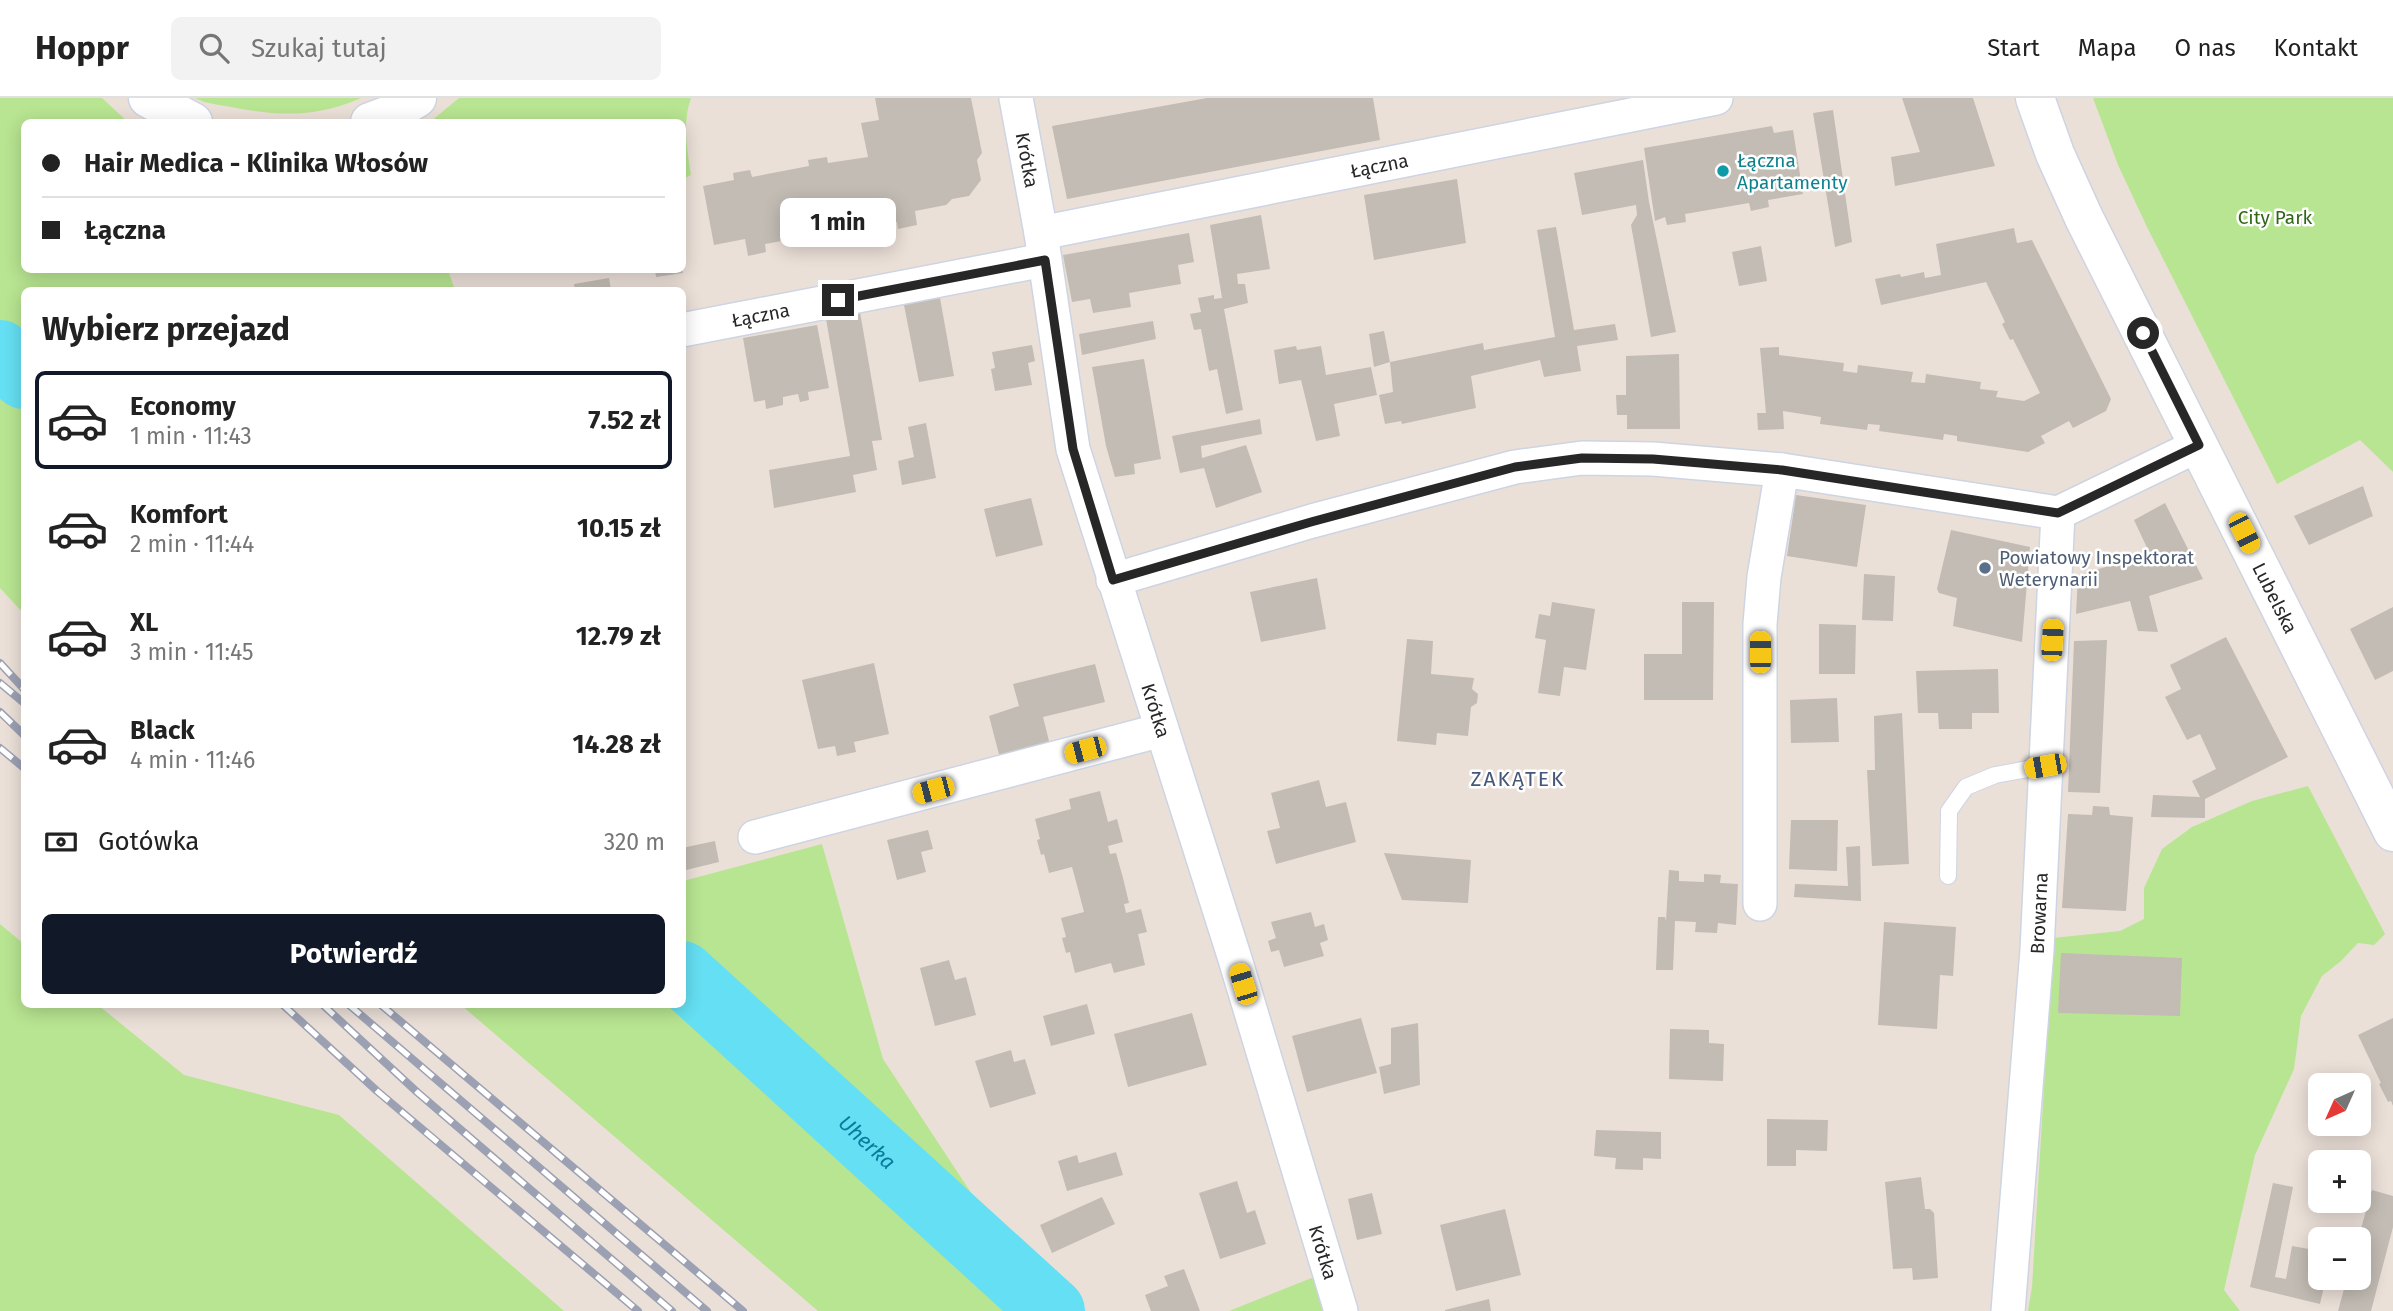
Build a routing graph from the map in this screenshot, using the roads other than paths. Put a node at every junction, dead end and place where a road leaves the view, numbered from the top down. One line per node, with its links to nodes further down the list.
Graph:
1 (148, 98): 6 (main road)
2 (417, 98): 7 (main road)
3 (1016, 98): 8 (street, Krótka)
4 (1716, 98): 8 (street, Łączna)
5 (2035, 98): 10 (main road, Lubelska)
6 (187, 119)
7 (378, 119)
8 (1043, 247): 9 (street, Łączna); 13 (street, Krótka)
9 (686, 329)
10 (2199, 445): 12 (street); 16 (main road, Lubelska)
11 (1782, 470): 12 (street); 13 (street); 19 (street)
12 (2058, 513): 15 (street, Browarna)
13 (1113, 580): 14 (street, Krótka)
14 (1162, 730): 17 (street); 20 (street, Krótka)
15 (2045, 766): 18 (lane); 21 (street, Browarna)
16 (2393, 832)
17 (755, 837)
18 (1948, 876)
19 (1760, 904)
20 (1341, 1311)
21 (2008, 1311)

